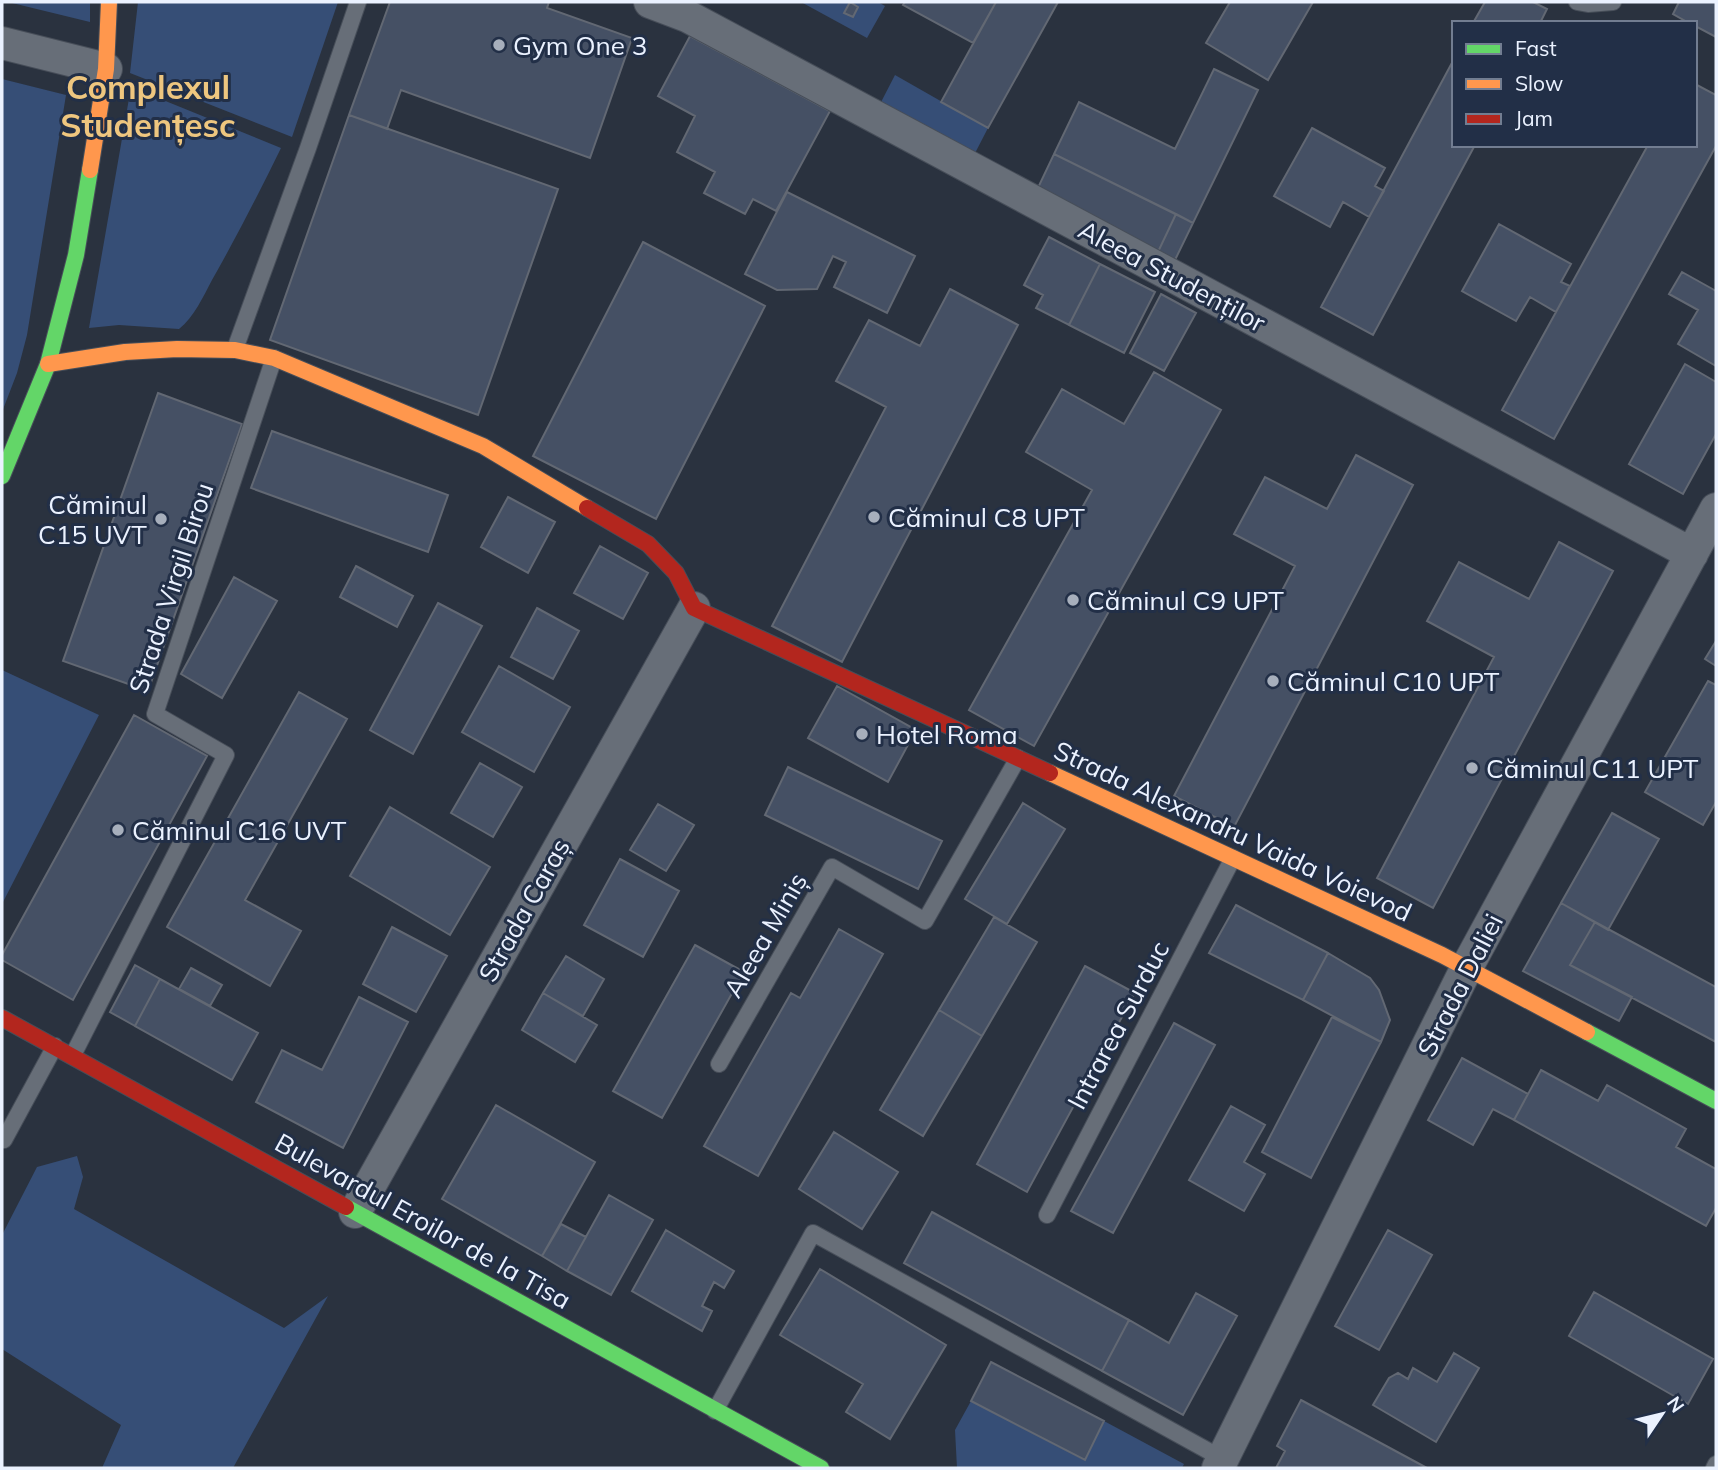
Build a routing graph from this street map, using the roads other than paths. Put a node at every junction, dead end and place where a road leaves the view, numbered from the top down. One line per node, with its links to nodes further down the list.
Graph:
1 (109, 2): 8 (street)
2 (358, 2): 9 (lane)
3 (650, 2): 6 (street, Aleea Studenților)
4 (1577, 2): 5 (lane)
5 (1613, 2)
6 (690, 9): 14 (street, Aleea Studenților)
7 (2, 43): 8 (street)
8 (106, 69): 11 (street)
9 (235, 350): 10 (street); 11 (street)
10 (274, 358): 15 (street); 21 (lane, Strada Virgil Birou)
11 (48, 364): 12 (street)
12 (2, 476)
13 (1716, 509): 14 (street, Strada Daliei)
14 (1692, 554): 18 (street, Strada Daliei)
15 (694, 608): 16 (street, Strada Alexandru Vaida Voievod); 25 (street, Strada Caraș)
16 (1018, 758): 17 (street, Strada Alexandru Vaida Voievod); 22 (lane, Aleea Miniș)
17 (1233, 858): 18 (street, Strada Alexandru Vaida Voievod); 26 (lane, Intrarea Surduc)
18 (1467, 967): 23 (street, Strada Alexandru Vaida Voievod); 28 (street, Strada Daliei)
19 (2, 1018): 20 (street, Bulevardul Eroilor de la Tisa)
20 (55, 1046): 21 (street, Bulevardul Eroilor de la Tisa); 24 (lane)
21 (73, 1055): 25 (street, Bulevardul Eroilor de la Tisa)
22 (719, 1063)
23 (1716, 1101)
24 (2, 1139)
25 (355, 1212): 27 (street, Bulevardul Eroilor de la Tisa)
26 (1047, 1215)
27 (715, 1411): 28 (lane); 29 (street, Bulevardul Eroilor de la Tisa)
28 (1220, 1464)
29 (821, 1468)

